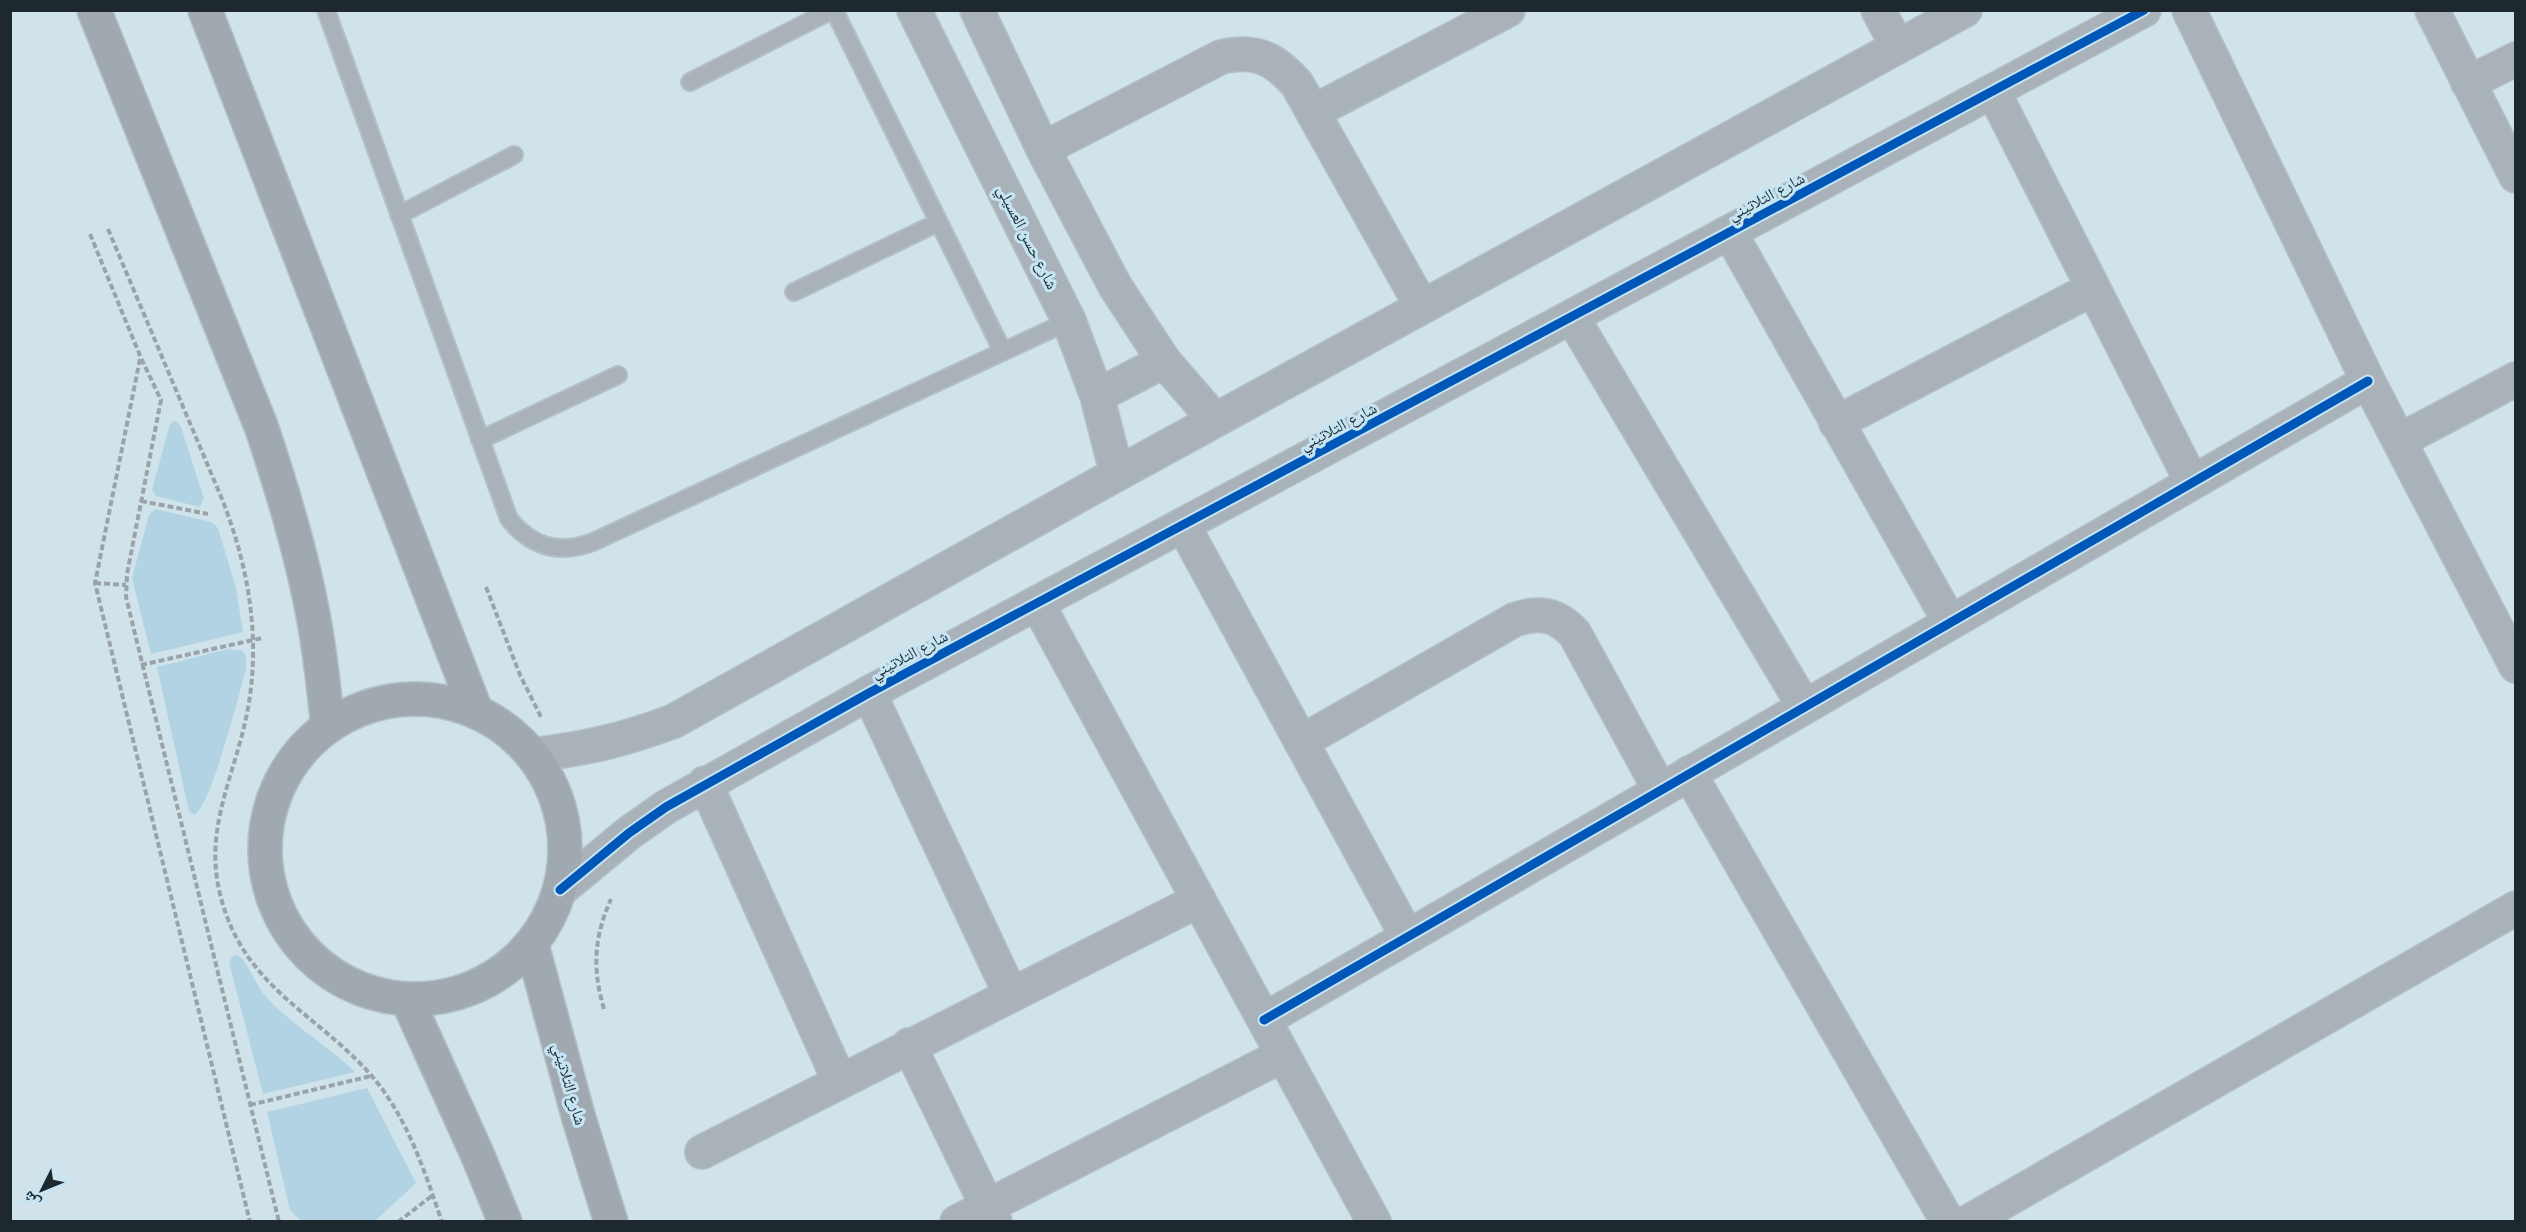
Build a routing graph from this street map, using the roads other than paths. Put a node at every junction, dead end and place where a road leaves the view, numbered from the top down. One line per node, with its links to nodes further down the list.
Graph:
1 (94, 10): 49 (main road)
2 (205, 10): 48 (main road)
3 (326, 10): 22 (lane)
4 (833, 10): 15 (lane); 23 (lane)
5 (914, 10): 29 (street, شارع حسن العسيلي)
6 (976, 10): 19 (street)
7 (1508, 10): 18 (street)
8 (1878, 10): 13 (street)
9 (1965, 10): 13 (street)
10 (2144, 10): 17 (street, شارع التلاتيني)
11 (2189, 10): 34 (street)
12 (2433, 10): 16 (street)
13 (1898, 47): 27 (street)
14 (2516, 58): 16 (street)
15 (690, 82)
16 (2468, 83): 21 (street)
17 (1993, 92): 24 (street, شارع التلاتيني); 25 (street)
18 (1313, 112): 19 (street); 27 (street)
19 (1043, 149): 31 (street)
20 (514, 155): 22 (lane)
21 (2516, 176)
22 (399, 215): 38 (lane)
23 (939, 222): 26 (lane); 30 (lane)
24 (1730, 233): 28 (street, شارع التلاتيني); 37 (street)
25 (2092, 289): 37 (street); 41 (street)
26 (794, 292)
27 (1422, 307): 36 (street)
28 (1572, 317): 42 (street, شارع التلاتيني); 47 (street)
29 (1069, 321): 30 (lane); 35 (street, شارع حسن العسيلي)
30 (1003, 352): 38 (lane)
31 (1164, 361): 35 (street); 36 (street)
32 (618, 375): 38 (lane)
33 (2516, 379): 39 (street)
34 (2368, 381): 39 (street); 41 (street)
35 (1097, 396): 40 (street, شارع حسن العسيلي)
36 (1215, 420): 40 (street)
37 (1836, 423): 44 (street)
38 (480, 440)
39 (2399, 441): 45 (street)
40 (1117, 474): 51 (street)
41 (2192, 482): 44 (street)
42 (1183, 525): 43 (street, شارع التلاتيني); 50 (street)
43 (1037, 603): 46 (street, شارع التلاتيني); 56 (street)
44 (1950, 622): 47 (street)
45 (2516, 666)
46 (869, 693): 53 (street, شارع التلاتيني); 60 (street)
47 (1804, 706): 52 (street)
48 (476, 711): 49 (main road); 51 (main road)
49 (328, 726): 61 (main road)
50 (1301, 742): 54 (street); 58 (street)
51 (547, 753): 55 (main road)
52 (1689, 773): 54 (street); 72 (street)
53 (705, 783): 55 (street, شارع التلاتيني); 65 (street)
54 (1660, 790): 58 (street)
55 (560, 890): 59 (main road)
56 (1199, 900): 60 (street); 62 (street)
57 (2516, 908): 73 (street)
58 (1407, 936): 62 (street)
59 (532, 945): 61 (main road); 69 (main road, شارع التلاتيني)
60 (1011, 995): 63 (street)
61 (407, 999): 68 (main road)
62 (1264, 1020): 64 (street)
63 (909, 1045): 65 (street); 67 (street)
64 (1283, 1055): 67 (street); 71 (street)
65 (840, 1082): 66 (street)
66 (702, 1152)
67 (991, 1214): 70 (street)
68 (505, 1221)
69 (611, 1221)
70 (957, 1221)
71 (1374, 1221)
72 (1948, 1221)
73 (1968, 1221)

